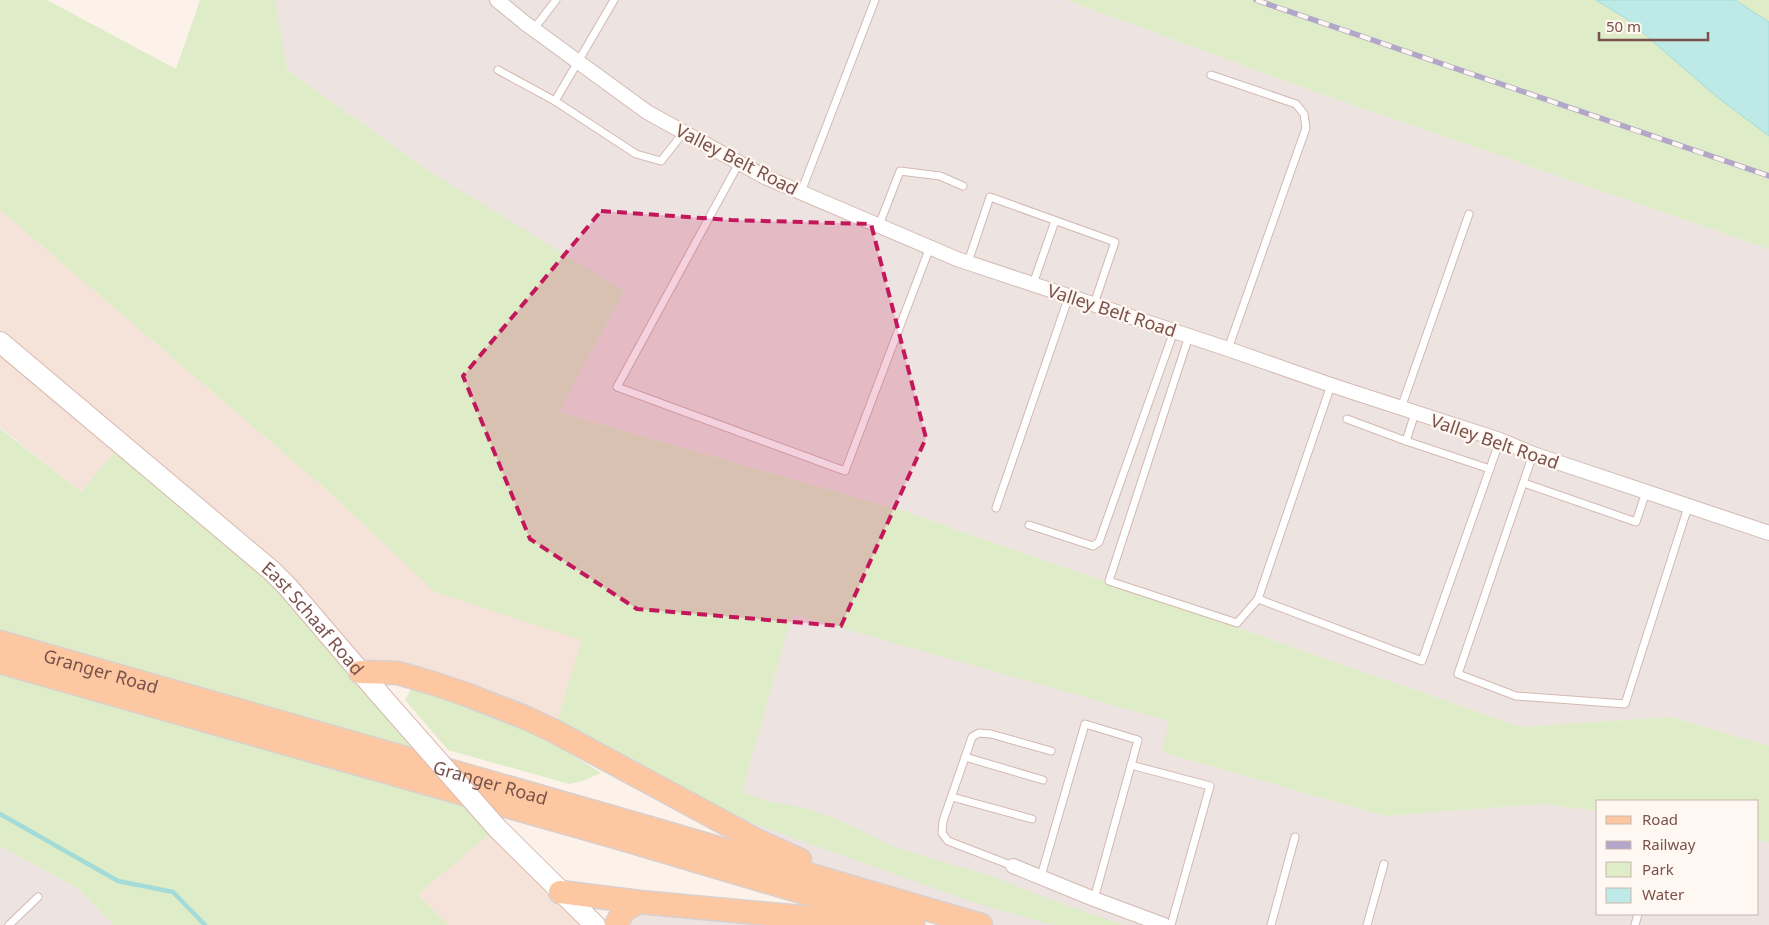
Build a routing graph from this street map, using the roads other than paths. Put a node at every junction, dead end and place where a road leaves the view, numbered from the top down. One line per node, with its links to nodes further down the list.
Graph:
1 (497, 0): 5 (street, Valley Belt Road)
2 (556, 0): 5 (lane)
3 (614, 0): 6 (lane)
4 (875, 0): 13 (lane)
5 (533, 30): 6 (street, Valley Belt Road)
6 (578, 62): 9 (lane); 10 (street, Valley Belt Road)
7 (498, 70): 9 (lane)
8 (1211, 75): 25 (lane)
9 (555, 102): 10 (lane)
10 (684, 132): 11 (street, Valley Belt Road)
11 (739, 163): 13 (street, Valley Belt Road); 17 (lane)
12 (964, 186): 16 (lane)
13 (801, 192): 16 (street, Valley Belt Road)
14 (1469, 214): 27 (lane)
15 (1054, 221): 18 (lane); 19 (lane); 21 (lane)
16 (879, 226): 17 (street, Valley Belt Road)
17 (930, 247): 18 (street, Valley Belt Road)
18 (968, 262): 19 (street, Valley Belt Road)
19 (1033, 284): 20 (street, Valley Belt Road)
20 (1069, 296): 21 (street, Valley Belt Road); 37 (lane)
21 (1094, 304): 22 (street, Valley Belt Road)
22 (1174, 331): 23 (street, Valley Belt Road); 38 (lane)
23 (1189, 336): 25 (street, Valley Belt Road); 40 (lane)
24 (0, 342): 43 (street, East Schaaf Road)
25 (1228, 349): 26 (street, Valley Belt Road)
26 (1330, 385): 27 (street, Valley Belt Road); 40 (lane)
27 (1401, 408): 28 (street, Valley Belt Road)
28 (1415, 413): 30 (street, Valley Belt Road); 31 (lane)
29 (1347, 419): 31 (lane)
30 (1500, 440): 32 (street, Valley Belt Road); 33 (lane)
31 (1406, 441): 33 (lane)
32 (1533, 454): 34 (lane); 35 (street, Valley Belt Road)
33 (1490, 469): 40 (lane)
34 (1524, 483): 35 (lane); 36 (lane)
35 (1646, 492): 36 (street, Valley Belt Road)
36 (1688, 507): 39 (street, Valley Belt Road)
37 (996, 508)
38 (1029, 525)
39 (1769, 534)
40 (1258, 599)
41 (0, 642): 57 (main road, Granger Road)
42 (0, 662): 63 (main road, Granger Road)
43 (360, 672): 54 (street, East Schaaf Road, bridge); 57 (main road)
44 (1051, 751): 45 (lane)
45 (965, 757): 47 (lane); 48 (lane)
46 (1131, 765): 53 (lane); 56 (lane); 66 (lane)
47 (1043, 780)
48 (952, 797): 49 (lane); 52 (lane)
49 (1032, 819)
50 (1295, 837): 67 (lane)
51 (1384, 864): 68 (lane)
52 (1014, 866): 53 (street)
53 (1041, 876): 56 (street)
54 (560, 892): 58 (main road); 60 (street, East Schaaf Road)
55 (38, 898): 59 (lane)
56 (1094, 899): 65 (street)
57 (893, 900): 64 (main road, Granger Road)
58 (639, 902): 61 (main road); 62 (main road)
59 (9, 925)
60 (595, 925)
61 (616, 925)
62 (871, 925)
63 (913, 925)
64 (981, 925)
65 (1164, 925)
66 (1171, 925)
67 (1271, 925)
68 (1367, 925)

